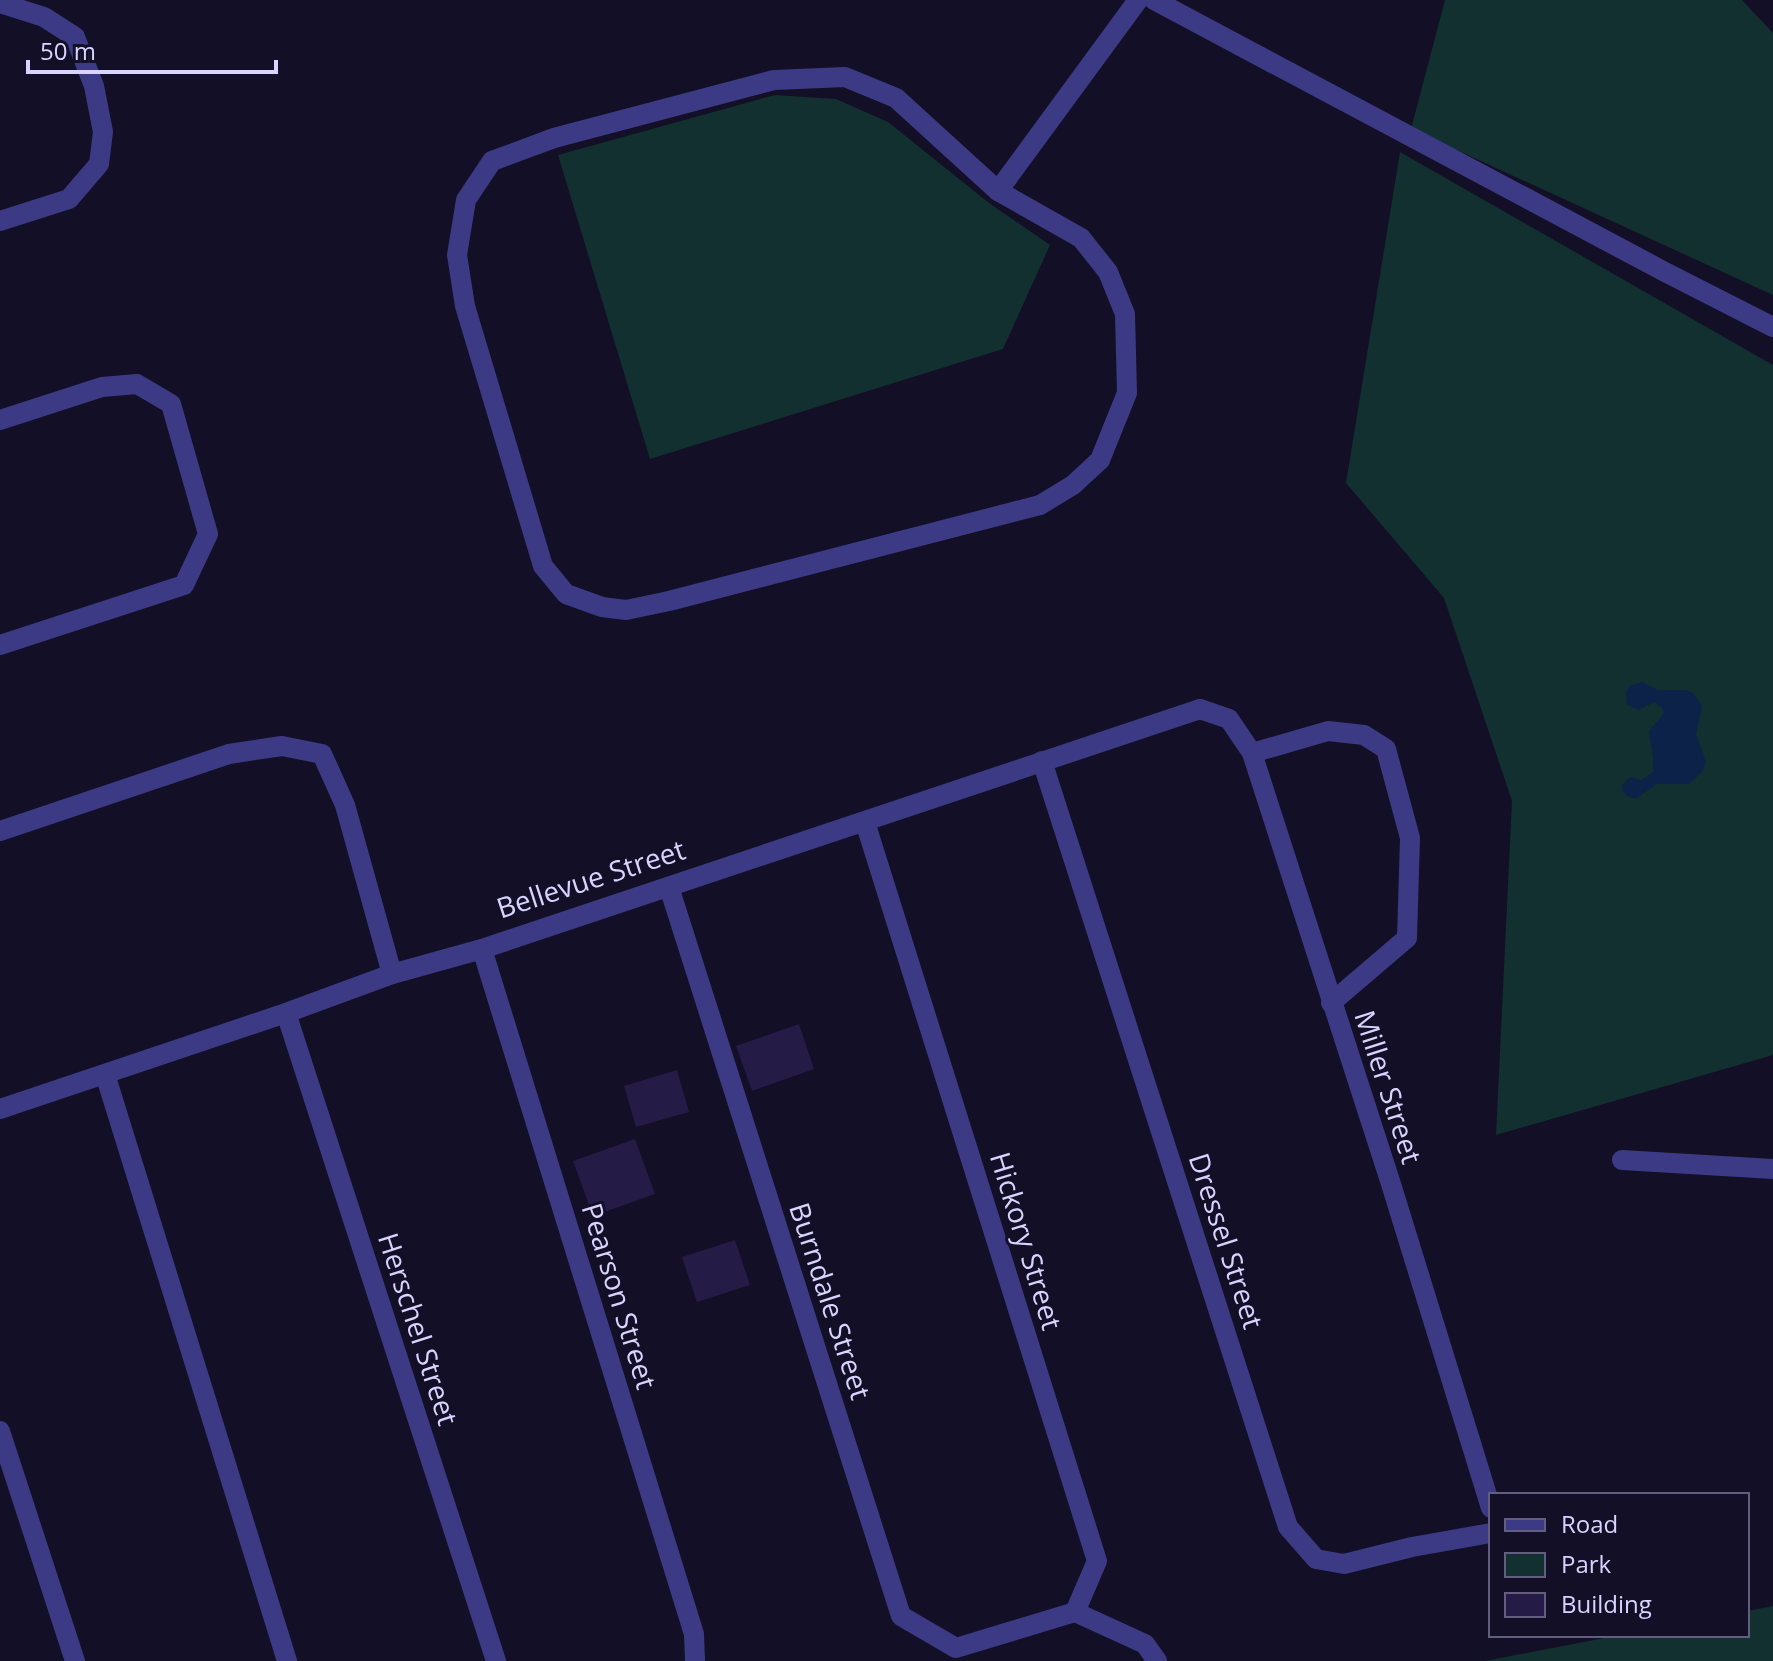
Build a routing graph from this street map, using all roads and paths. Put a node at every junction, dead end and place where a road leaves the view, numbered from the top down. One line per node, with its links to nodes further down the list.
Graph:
1 (1138, 0): 4 (street)
2 (1154, 0): 6 (street)
3 (0, 3): 5 (street)
4 (998, 191): 4 (street)
5 (0, 221)
6 (1773, 327)
7 (0, 420): 8 (street)
8 (0, 645)
9 (1200, 709): 10 (street, Miller Street); 11 (street); 16 (street, Bellevue Street)
10 (1252, 753): 17 (street, Miller Street); 17 (street)
11 (1042, 761): 12 (street); 25 (street, Dressel Street)
12 (865, 822): 14 (street); 26 (street, Hickory Street)
13 (0, 831): 16 (street)
14 (669, 887): 15 (street); 26 (street, Burndale Street)
15 (482, 949): 16 (street); 30 (street, Pearson Street)
16 (392, 974): 18 (street); 20 (street, Bellevue Street)
17 (1331, 1003): 24 (street, Miller Street)
18 (286, 1013): 19 (street); 29 (street, Herschel Street)
19 (105, 1074): 20 (street); 28 (street)
20 (0, 1106)
21 (1622, 1160): 22 (street)
22 (1773, 1169)
23 (0, 1431): 27 (street)
24 (1489, 1502)
25 (1489, 1533)
26 (1075, 1612): 31 (street)
27 (75, 1661)
28 (287, 1661)
29 (496, 1661)
30 (695, 1661)
31 (1157, 1661)

